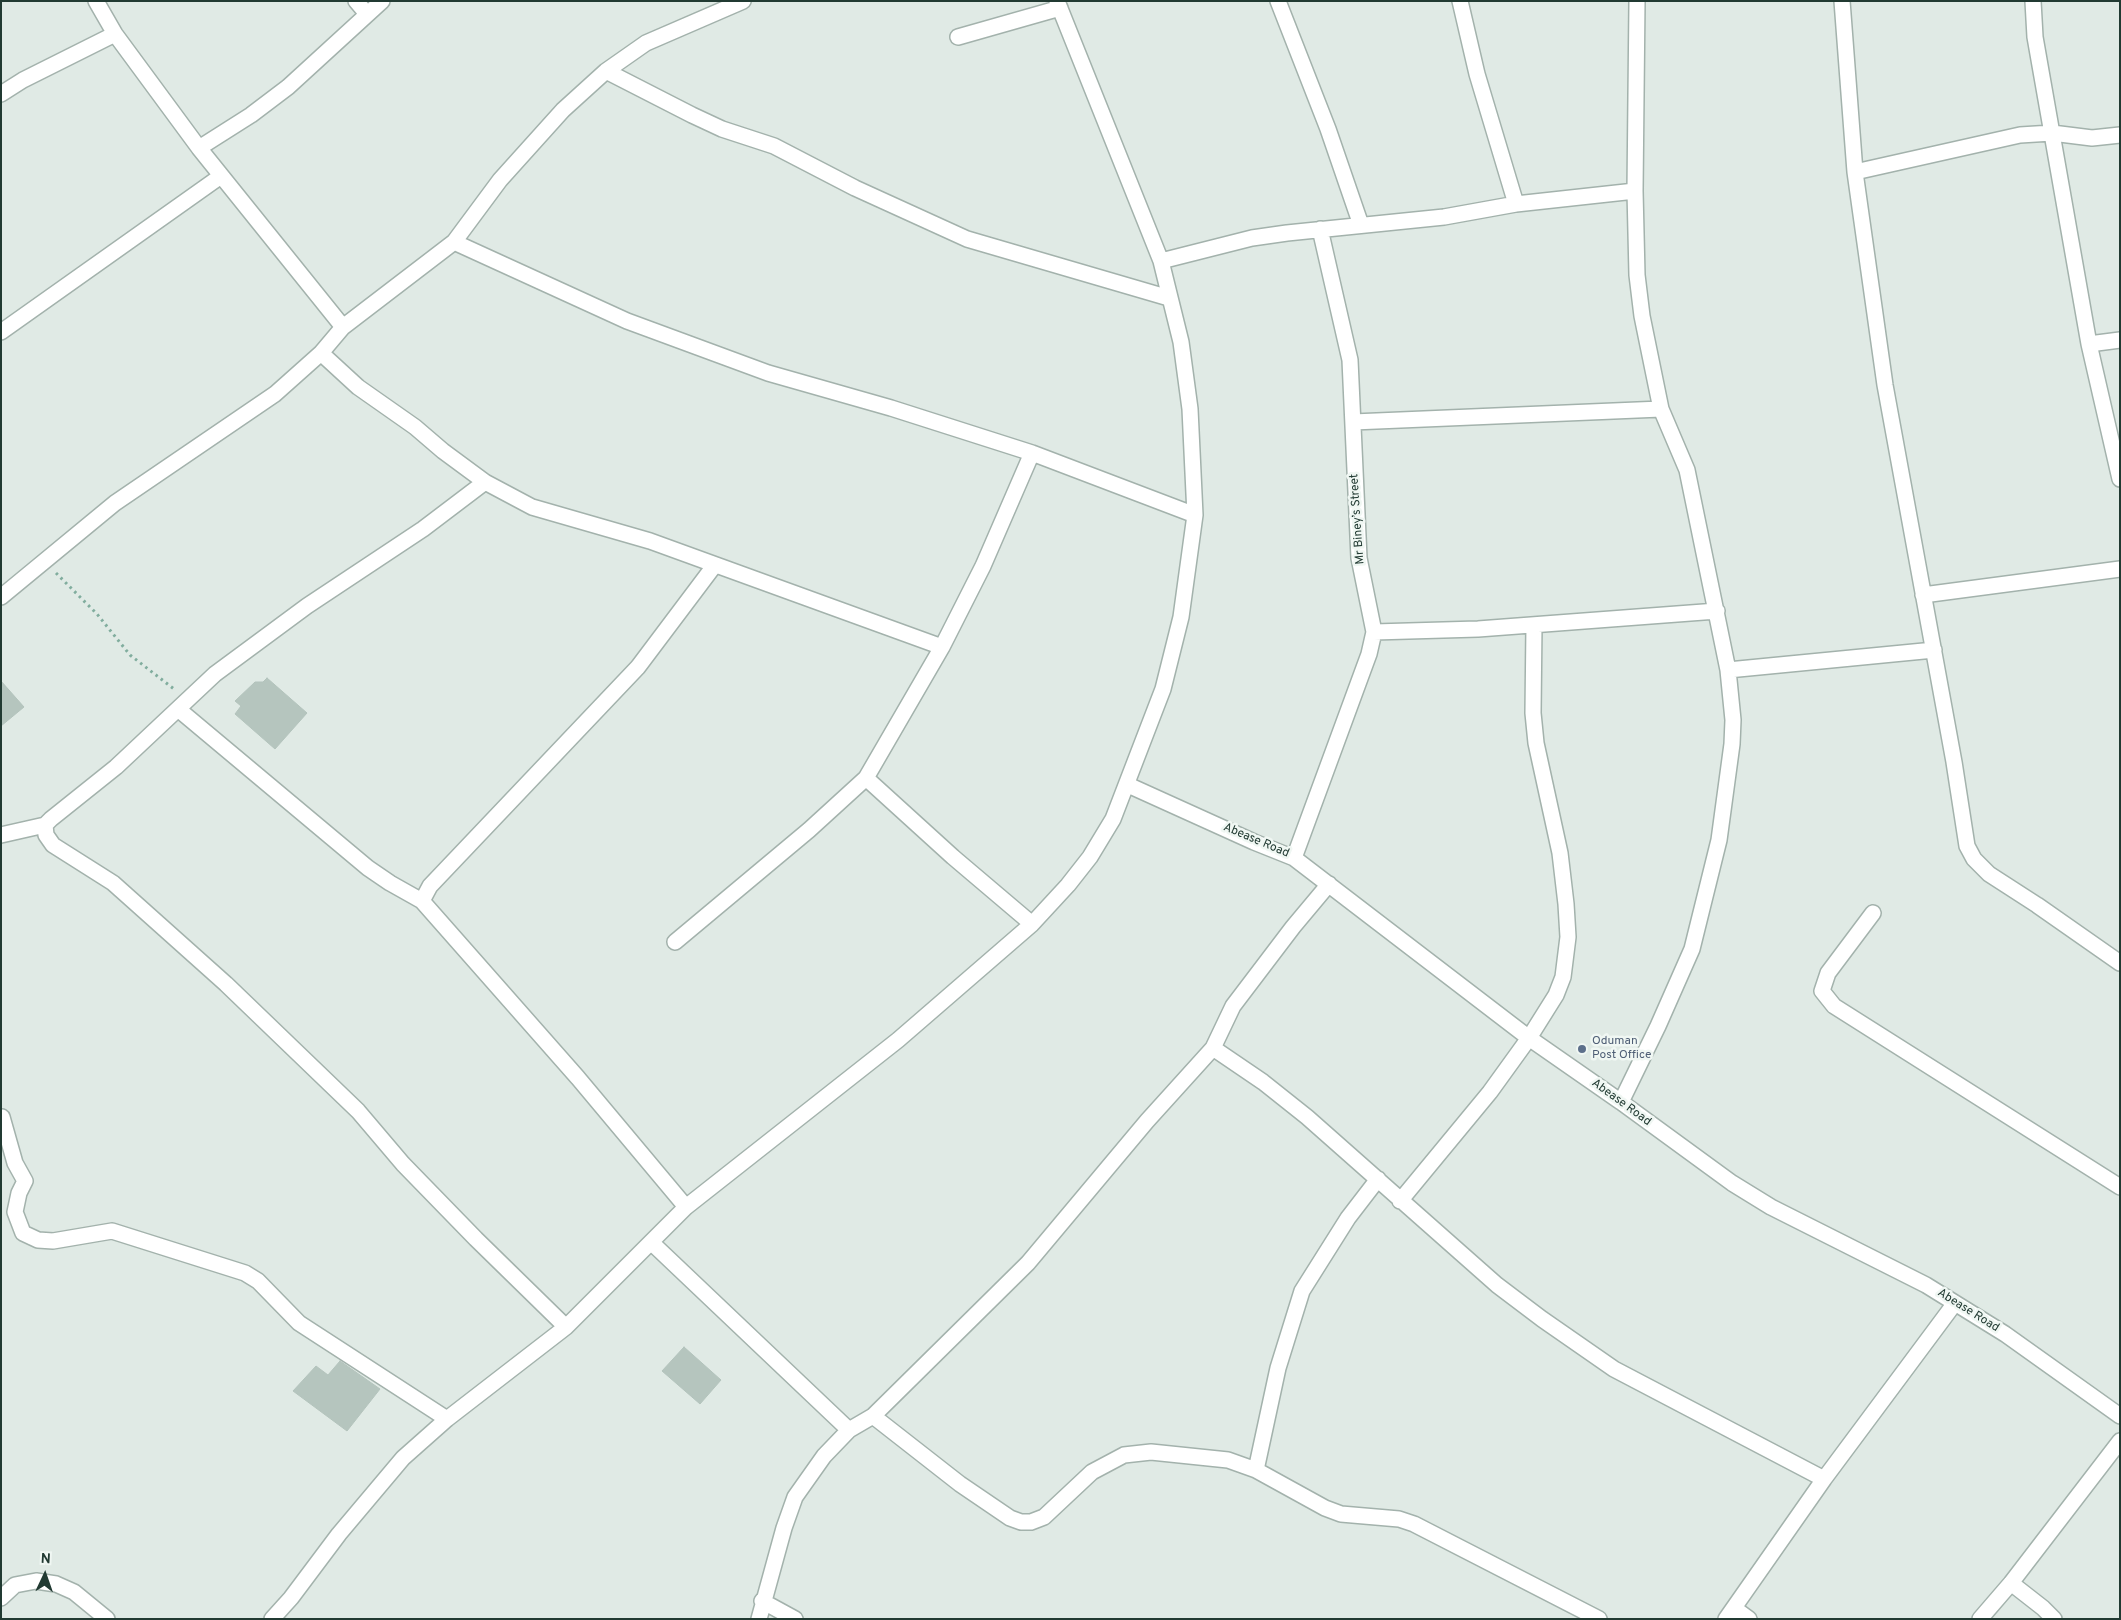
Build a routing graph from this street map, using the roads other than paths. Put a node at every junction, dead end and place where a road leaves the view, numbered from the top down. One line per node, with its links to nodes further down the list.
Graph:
1 (96, 1): 12 (street)
2 (356, 1): 11 (street)
3 (382, 1): 11 (street)
4 (743, 1): 14 (street)
5 (1278, 1): 23 (street)
6 (1460, 1): 22 (street)
7 (1637, 1): 21 (street)
8 (1842, 1): 19 (street)
9 (2033, 1): 16 (street)
10 (1059, 5): 13 (street); 26 (street)
11 (367, 14): 18 (street)
12 (115, 34): 15 (street); 18 (street)
13 (958, 36)
14 (606, 71): 25 (street); 27 (street)
15 (1, 94)
16 (2052, 133): 17 (street); 19 (street); 31 (street)
17 (2120, 135)
18 (199, 148): 20 (street)
19 (1855, 172): 41 (street)
20 (221, 176): 28 (street); 29 (street)
21 (1635, 191): 22 (street); 33 (street)
22 (1516, 204): 23 (street)
23 (1361, 225): 24 (street)
24 (1320, 229): 26 (street); 34 (street, Mr Biney’s Street)
25 (454, 242): 28 (street); 35 (street)
26 (1161, 262): 27 (street)
27 (1169, 298): 38 (street)
28 (343, 327): 32 (street)
29 (1, 332)
30 (2120, 340): 31 (street)
31 (2090, 344): 36 (street)
32 (321, 353): 37 (street); 42 (street)
33 (1661, 409): 34 (street); 43 (street)
34 (1353, 422): 45 (street, Mr Biney’s Street)
35 (1032, 453): 38 (street); 46 (street)
36 (2120, 479)
37 (485, 482): 39 (street); 49 (street)
38 (1195, 515): 51 (street)
39 (714, 566): 46 (street); 56 (street)
40 (2120, 569): 41 (street)
41 (1923, 594): 47 (street)
42 (1, 597)
43 (1717, 611): 44 (street); 48 (street)
44 (1534, 625): 45 (street); 61 (street)
45 (1374, 632): 54 (street, Mr Biney’s Street)
46 (942, 646): 50 (street)
47 (1934, 650): 48 (street); 60 (street)
48 (1728, 670): 63 (street)
49 (183, 705): 52 (street); 56 (street)
50 (866, 778): 58 (street); 59 (street)
51 (1128, 785): 54 (street, Abease Road); 58 (street)
52 (45, 825): 53 (street); 71 (street)
53 (1, 835)
54 (1294, 858): 55 (street, Abease Road)
55 (1329, 884): 61 (street, Abease Road); 62 (street)
56 (422, 901): 68 (street)
57 (1873, 913): 66 (street)
58 (1032, 924): 68 (street)
59 (675, 942)
60 (2120, 963)
61 (1529, 1038): 63 (street, Abease Road); 67 (street)
62 (1213, 1048): 65 (street); 72 (street)
63 (1621, 1102): 70 (street, Abease Road)
64 (2, 1117): 74 (street)
65 (1378, 1179): 67 (street); 77 (street)
66 (2120, 1187)
67 (1400, 1201): 78 (street)
68 (686, 1207): 69 (street)
69 (652, 1243): 71 (street); 75 (street)
70 (1955, 1303): 73 (street, Abease Road); 78 (street)
71 (566, 1327): 74 (street)
72 (872, 1416): 75 (street); 77 (street)
73 (2120, 1416)
74 (447, 1419): 85 (street)
75 (849, 1430): 81 (street)
76 (2120, 1441): 79 (street)
77 (1256, 1470): 83 (street)
78 (1824, 1479): 82 (street)
79 (2011, 1583): 90 (street); 91 (street)
80 (1, 1598): 84 (street)
81 (762, 1601): 86 (street); 87 (street)
82 (1730, 1613): 89 (street)
83 (1579, 1614): 88 (street)
84 (107, 1619)
85 (272, 1619)
86 (759, 1619)
87 (796, 1619)
88 (1599, 1619)
89 (1749, 1619)
90 (1980, 1619)
91 (2054, 1619)

